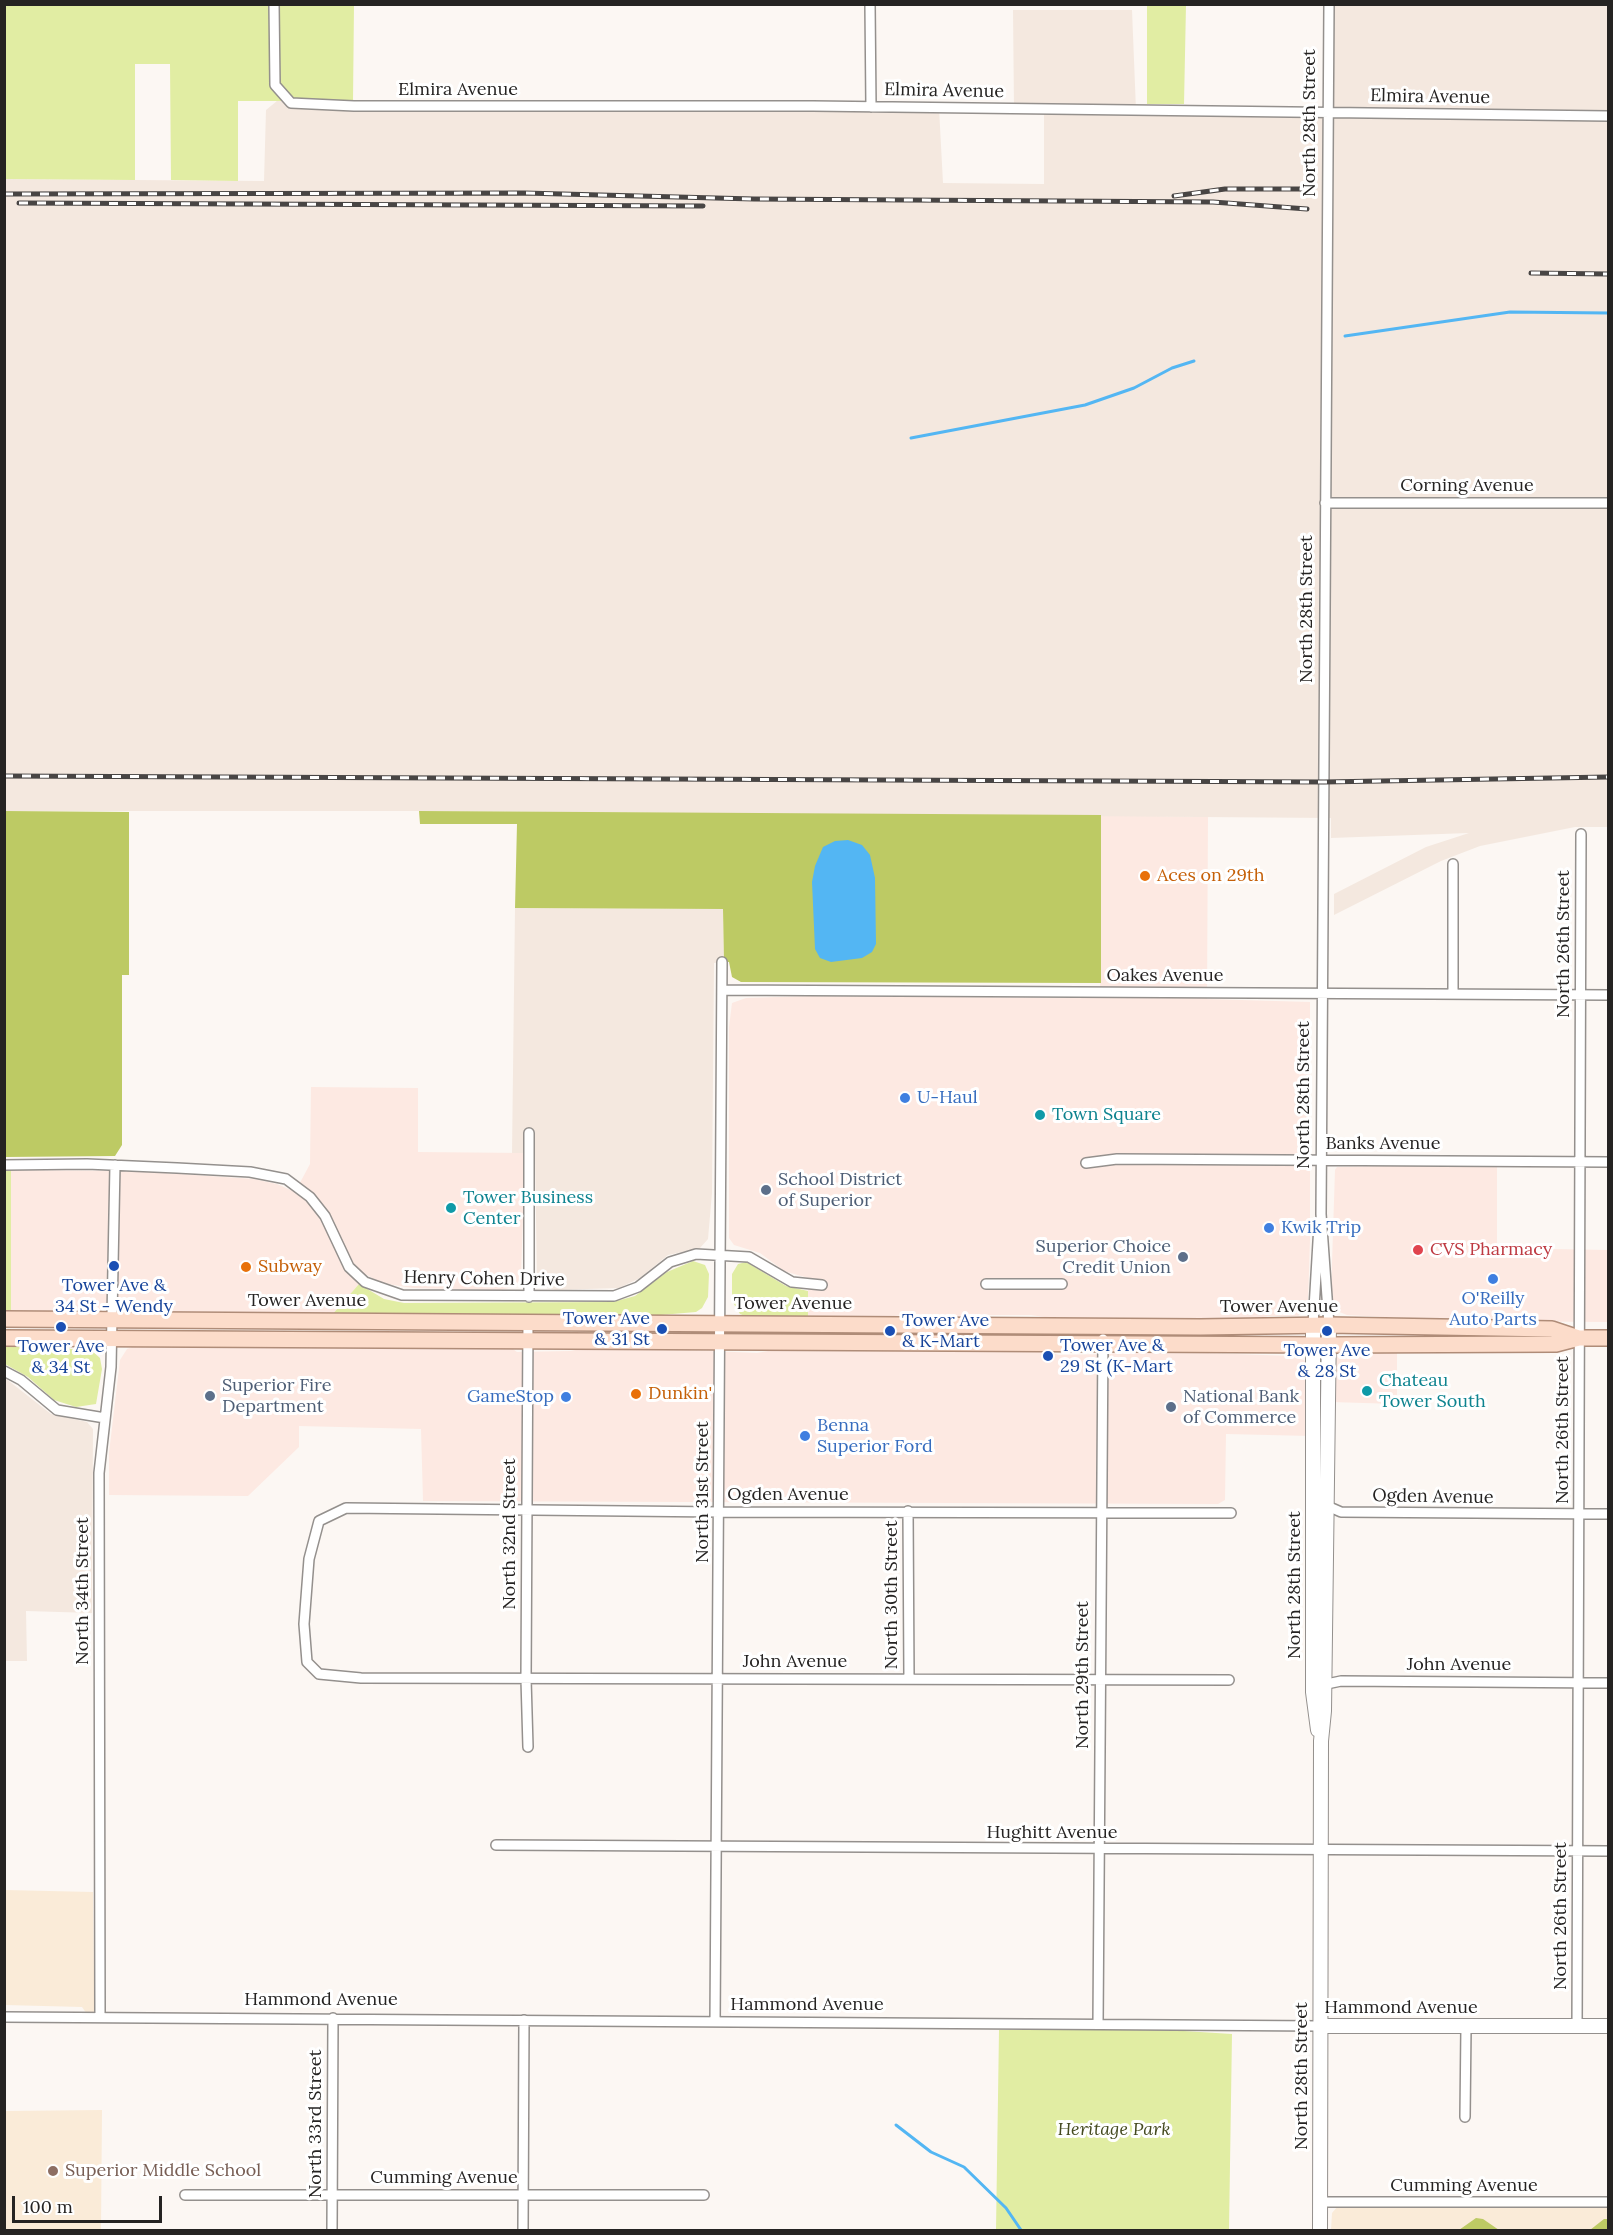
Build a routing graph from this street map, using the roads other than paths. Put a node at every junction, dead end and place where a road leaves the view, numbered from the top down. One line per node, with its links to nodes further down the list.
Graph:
1 (274, 4): 4 (street, Elmira Avenue)
2 (870, 4): 4 (street)
3 (1329, 4): 5 (street, North 28th Street)
4 (871, 107): 5 (street, Elmira Avenue)
5 (1329, 112): 6 (street, Elmira Avenue); 7 (street, North 28th Street)
6 (1608, 116)
7 (1325, 503): 8 (street, Corning Avenue); 13 (street, North 28th Street)
8 (1608, 503)
9 (1581, 834): 15 (street, North 26th Street)
10 (1453, 864): 14 (street)
11 (722, 962): 12 (street, North 31st Street)
12 (722, 990): 13 (street, Oakes Avenue); 25 (street, North 31st Street)
13 (1322, 992): 14 (street, Oakes Avenue); 18 (street, North 28th Street)
14 (1453, 993): 15 (street, Oakes Avenue)
15 (1581, 995): 16 (street, Oakes Avenue); 19 (street, North 26th Street)
16 (1608, 995)
17 (529, 1133): 29 (street)
18 (1321, 1160): 19 (street, Banks Avenue); 21 (street, Banks Avenue); 24 (street, North 28th Street)
19 (1580, 1162): 20 (street, Banks Avenue); 39 (street, North 26th Street)
20 (1608, 1162)
21 (1086, 1163)
22 (4, 1165): 23 (street, Henry Cohen Drive)
23 (115, 1165): 29 (street, Henry Cohen Drive); 31 (street, North 34th Street)
24 (1321, 1214): 34 (street, North 28th Street); 35 (street, North 28th Street)
25 (721, 1255): 28 (street, Henry Cohen Drive); 29 (street, Henry Cohen Drive); 33 (street, North 31st Street)
26 (986, 1284): 27 (street)
27 (1062, 1284)
28 (822, 1285)
29 (529, 1297)
30 (4, 1319): 31 (main road, Tower Avenue)
31 (112, 1319): 32 (main road, Tower Avenue); 38 (street, North 34th Street)
32 (528, 1322): 33 (main road, Tower Avenue); 41 (street, North 32nd Street)
33 (720, 1323): 36 (main road, Tower Avenue); 42 (street, North 31st Street)
34 (1313, 1325): 35 (main road, Tower Avenue); 36 (main road, Tower Avenue); 44 (main road, North 28th Street)
35 (1329, 1325): 39 (main road, Tower Avenue); 44 (main road, North 28th Street)
36 (1103, 1326): 43 (street, North 29th Street)
37 (4, 1338): 38 (main road, Tower Avenue)
38 (112, 1338): 41 (main road, Tower Avenue); 46 (street, North 34th Street)
39 (1580, 1338): 40 (main road, Tower Avenue); 44 (main road, Tower Avenue); 54 (street, North 26th Street)
40 (1608, 1338)
41 (527, 1342): 42 (main road, Tower Avenue); 49 (street, North 32nd Street)
42 (720, 1342): 43 (main road, Tower Avenue); 51 (street, North 31st Street)
43 (1102, 1345): 44 (main road, Tower Avenue); 52 (street, North 29th Street)
44 (1321, 1345): 47 (main road, North 28th Street); 48 (main road, North 28th Street)
45 (4, 1371): 46 (street)
46 (105, 1418): 75 (street, North 34th Street)
47 (1314, 1441): 48 (street); 65 (main road, North 28th Street)
48 (1328, 1508): 54 (street, Ogden Avenue); 63 (main road, North 28th Street)
49 (526, 1509): 51 (street, Ogden Avenue); 56 (street, Ogden Avenue); 58 (street, North 32nd Street)
50 (908, 1511): 51 (street, Ogden Avenue); 52 (street, Ogden Avenue); 59 (street, North 30th Street)
51 (720, 1512): 57 (street, North 31st Street)
52 (1100, 1512): 53 (street, Ogden Avenue); 61 (street, North 29th Street)
53 (1231, 1513)
54 (1579, 1514): 55 (street, Ogden Avenue); 62 (street, North 26th Street)
55 (1608, 1514)
56 (361, 1677): 58 (street, John Avenue)
57 (719, 1678): 58 (street, John Avenue); 59 (street, John Avenue); 69 (street, North 31st Street)
58 (526, 1679): 67 (street, North 32nd Street)
59 (909, 1679): 61 (street, John Avenue)
60 (1229, 1680): 61 (street, John Avenue)
61 (1099, 1681): 70 (street, North 29th Street)
62 (1578, 1682): 63 (street, John Avenue); 64 (street, John Avenue); 72 (street, North 26th Street)
63 (1325, 1683): 65 (street); 66 (main road, North 28th Street)
64 (1608, 1683)
65 (1313, 1692): 66 (main road, North 28th Street)
66 (1321, 1741): 71 (main road, North 28th Street)
67 (528, 1747)
68 (496, 1845): 69 (street, Hughitt Avenue)
69 (717, 1847): 70 (street, Hughitt Avenue); 78 (street, North 31st Street)
70 (1098, 1849): 71 (street, Hughitt Avenue); 79 (street, North 29th Street)
71 (1320, 1850): 72 (street, Hughitt Avenue); 80 (main road, North 28th Street)
72 (1577, 1851): 73 (street, Hughitt Avenue); 81 (street, North 26th Street)
73 (1608, 1851)
74 (4, 2018): 75 (street, Hammond Avenue)
75 (100, 2018): 76 (street, Hammond Avenue)
76 (333, 2018): 77 (street, Hammond Avenue); 87 (street, North 33rd Street)
77 (524, 2020): 78 (street, Hammond Avenue); 85 (street)
78 (715, 2022): 79 (street, Hammond Avenue)
79 (1098, 2024): 80 (street, Hammond Avenue)
80 (1320, 2026): 83 (main road, Hammond Avenue); 89 (main road, North 28th Street)
81 (1577, 2026): 82 (main road, Hammond Avenue); 83 (main road, Hammond Avenue)
82 (1608, 2026)
83 (1467, 2027): 84 (street)
84 (1465, 2117)
85 (523, 2194): 87 (street, Cumming Avenue); 88 (street, Cumming Avenue); 92 (street)
86 (185, 2195): 87 (street, Cumming Avenue)
87 (332, 2195): 91 (street, North 33rd Street)
88 (704, 2195)
89 (1320, 2202): 90 (street, Cumming Avenue); 93 (main road, North 28th Street)
90 (1608, 2202)
91 (332, 2230)
92 (523, 2230)
93 (1320, 2230)

